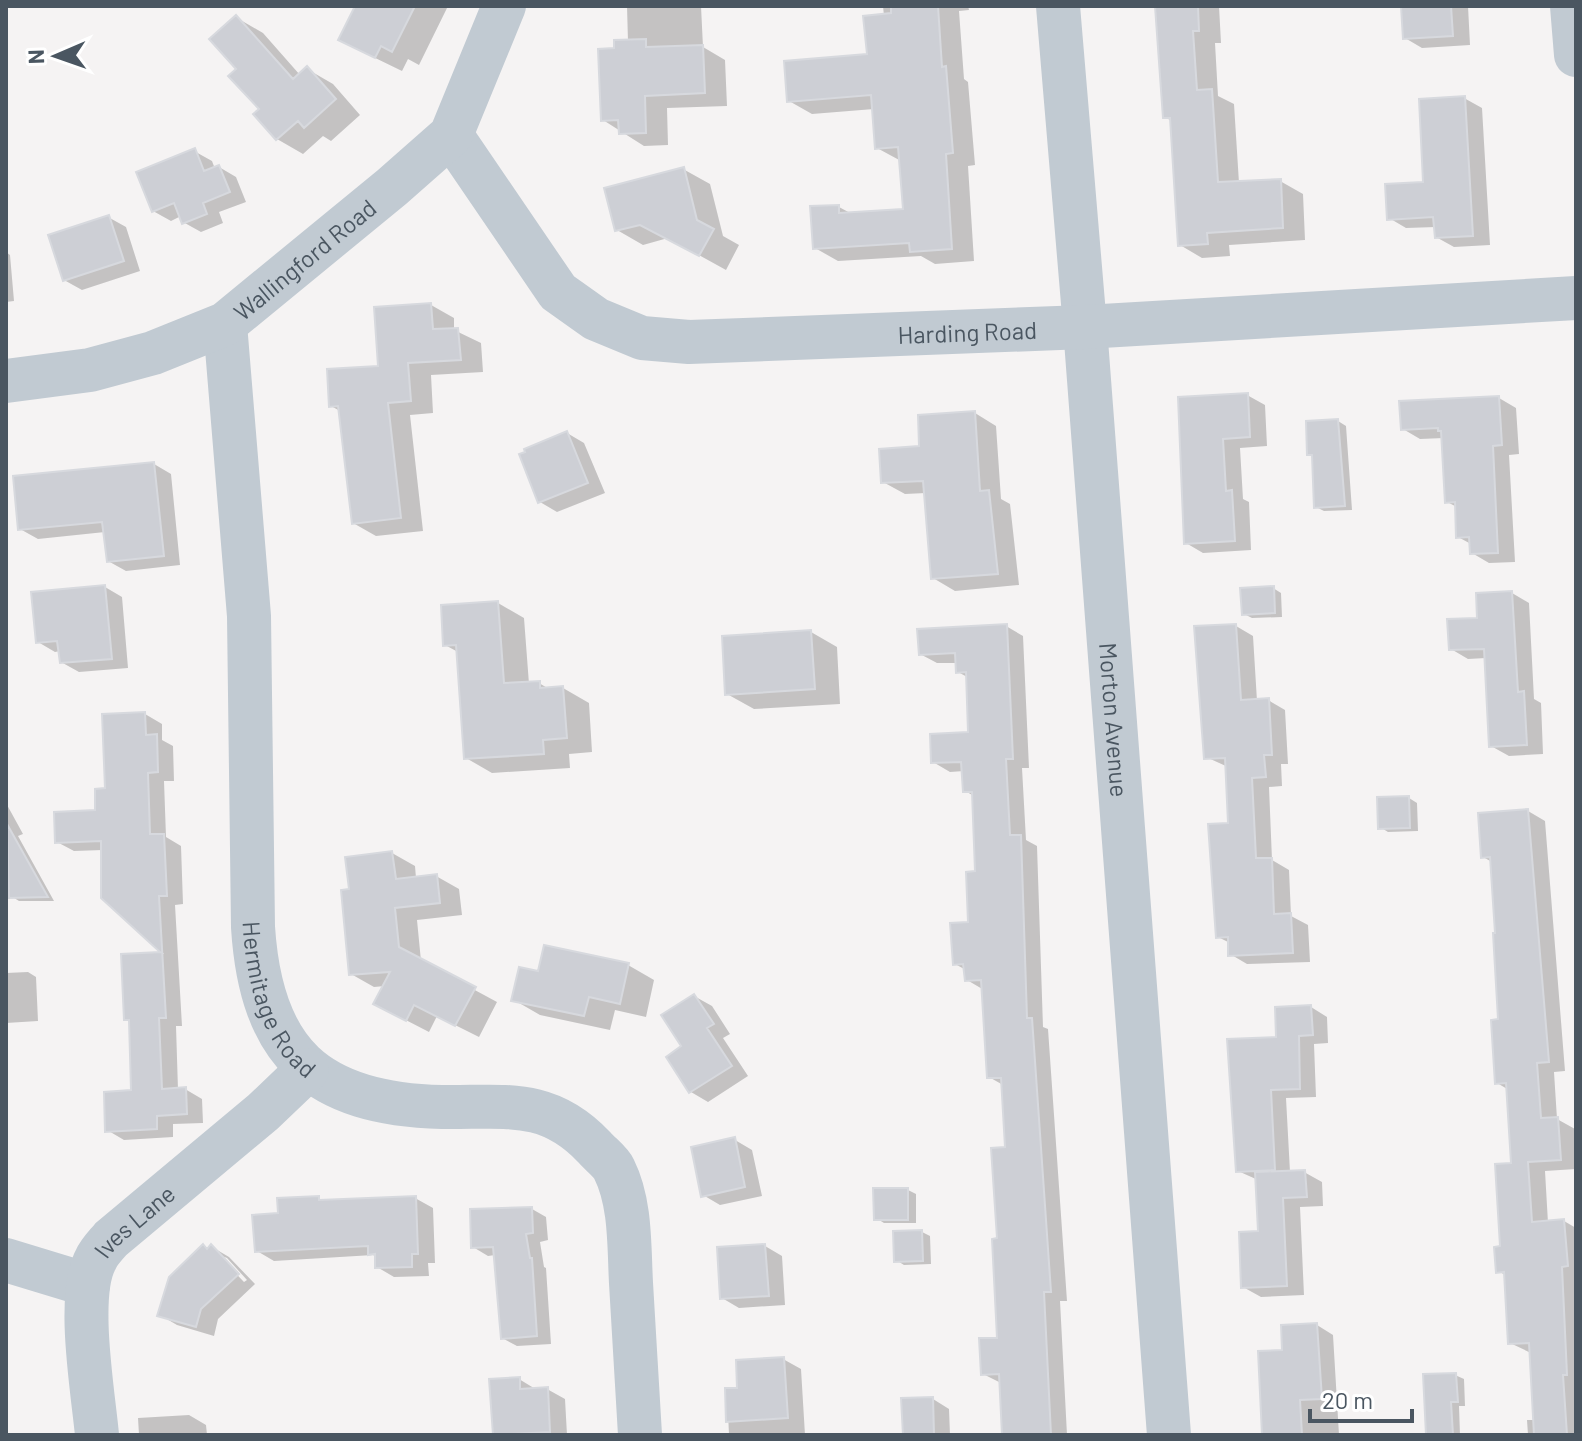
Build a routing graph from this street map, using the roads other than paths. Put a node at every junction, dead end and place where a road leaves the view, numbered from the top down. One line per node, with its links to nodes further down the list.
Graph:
1 (504, 6): 5 (street, Wallingford Road)
2 (1058, 6): 8 (street, Morton Avenue)
3 (1572, 6): 4 (street)
4 (1576, 55)
5 (451, 135): 7 (street, Wallingford Road); 8 (street, Harding Road)
6 (1576, 298): 8 (street, Harding Road)
7 (225, 324): 9 (street, Wallingford Road); 10 (street, Hermitage Road)
8 (1085, 327): 15 (street, Morton Avenue)
9 (6, 381)
10 (307, 1070): 12 (street, Ives Lane); 14 (street, Hermitage Road)
11 (6, 1260): 12 (street)
12 (88, 1285): 13 (street, Ives Lane)
13 (97, 1435)
14 (640, 1435)
15 (1169, 1435)

